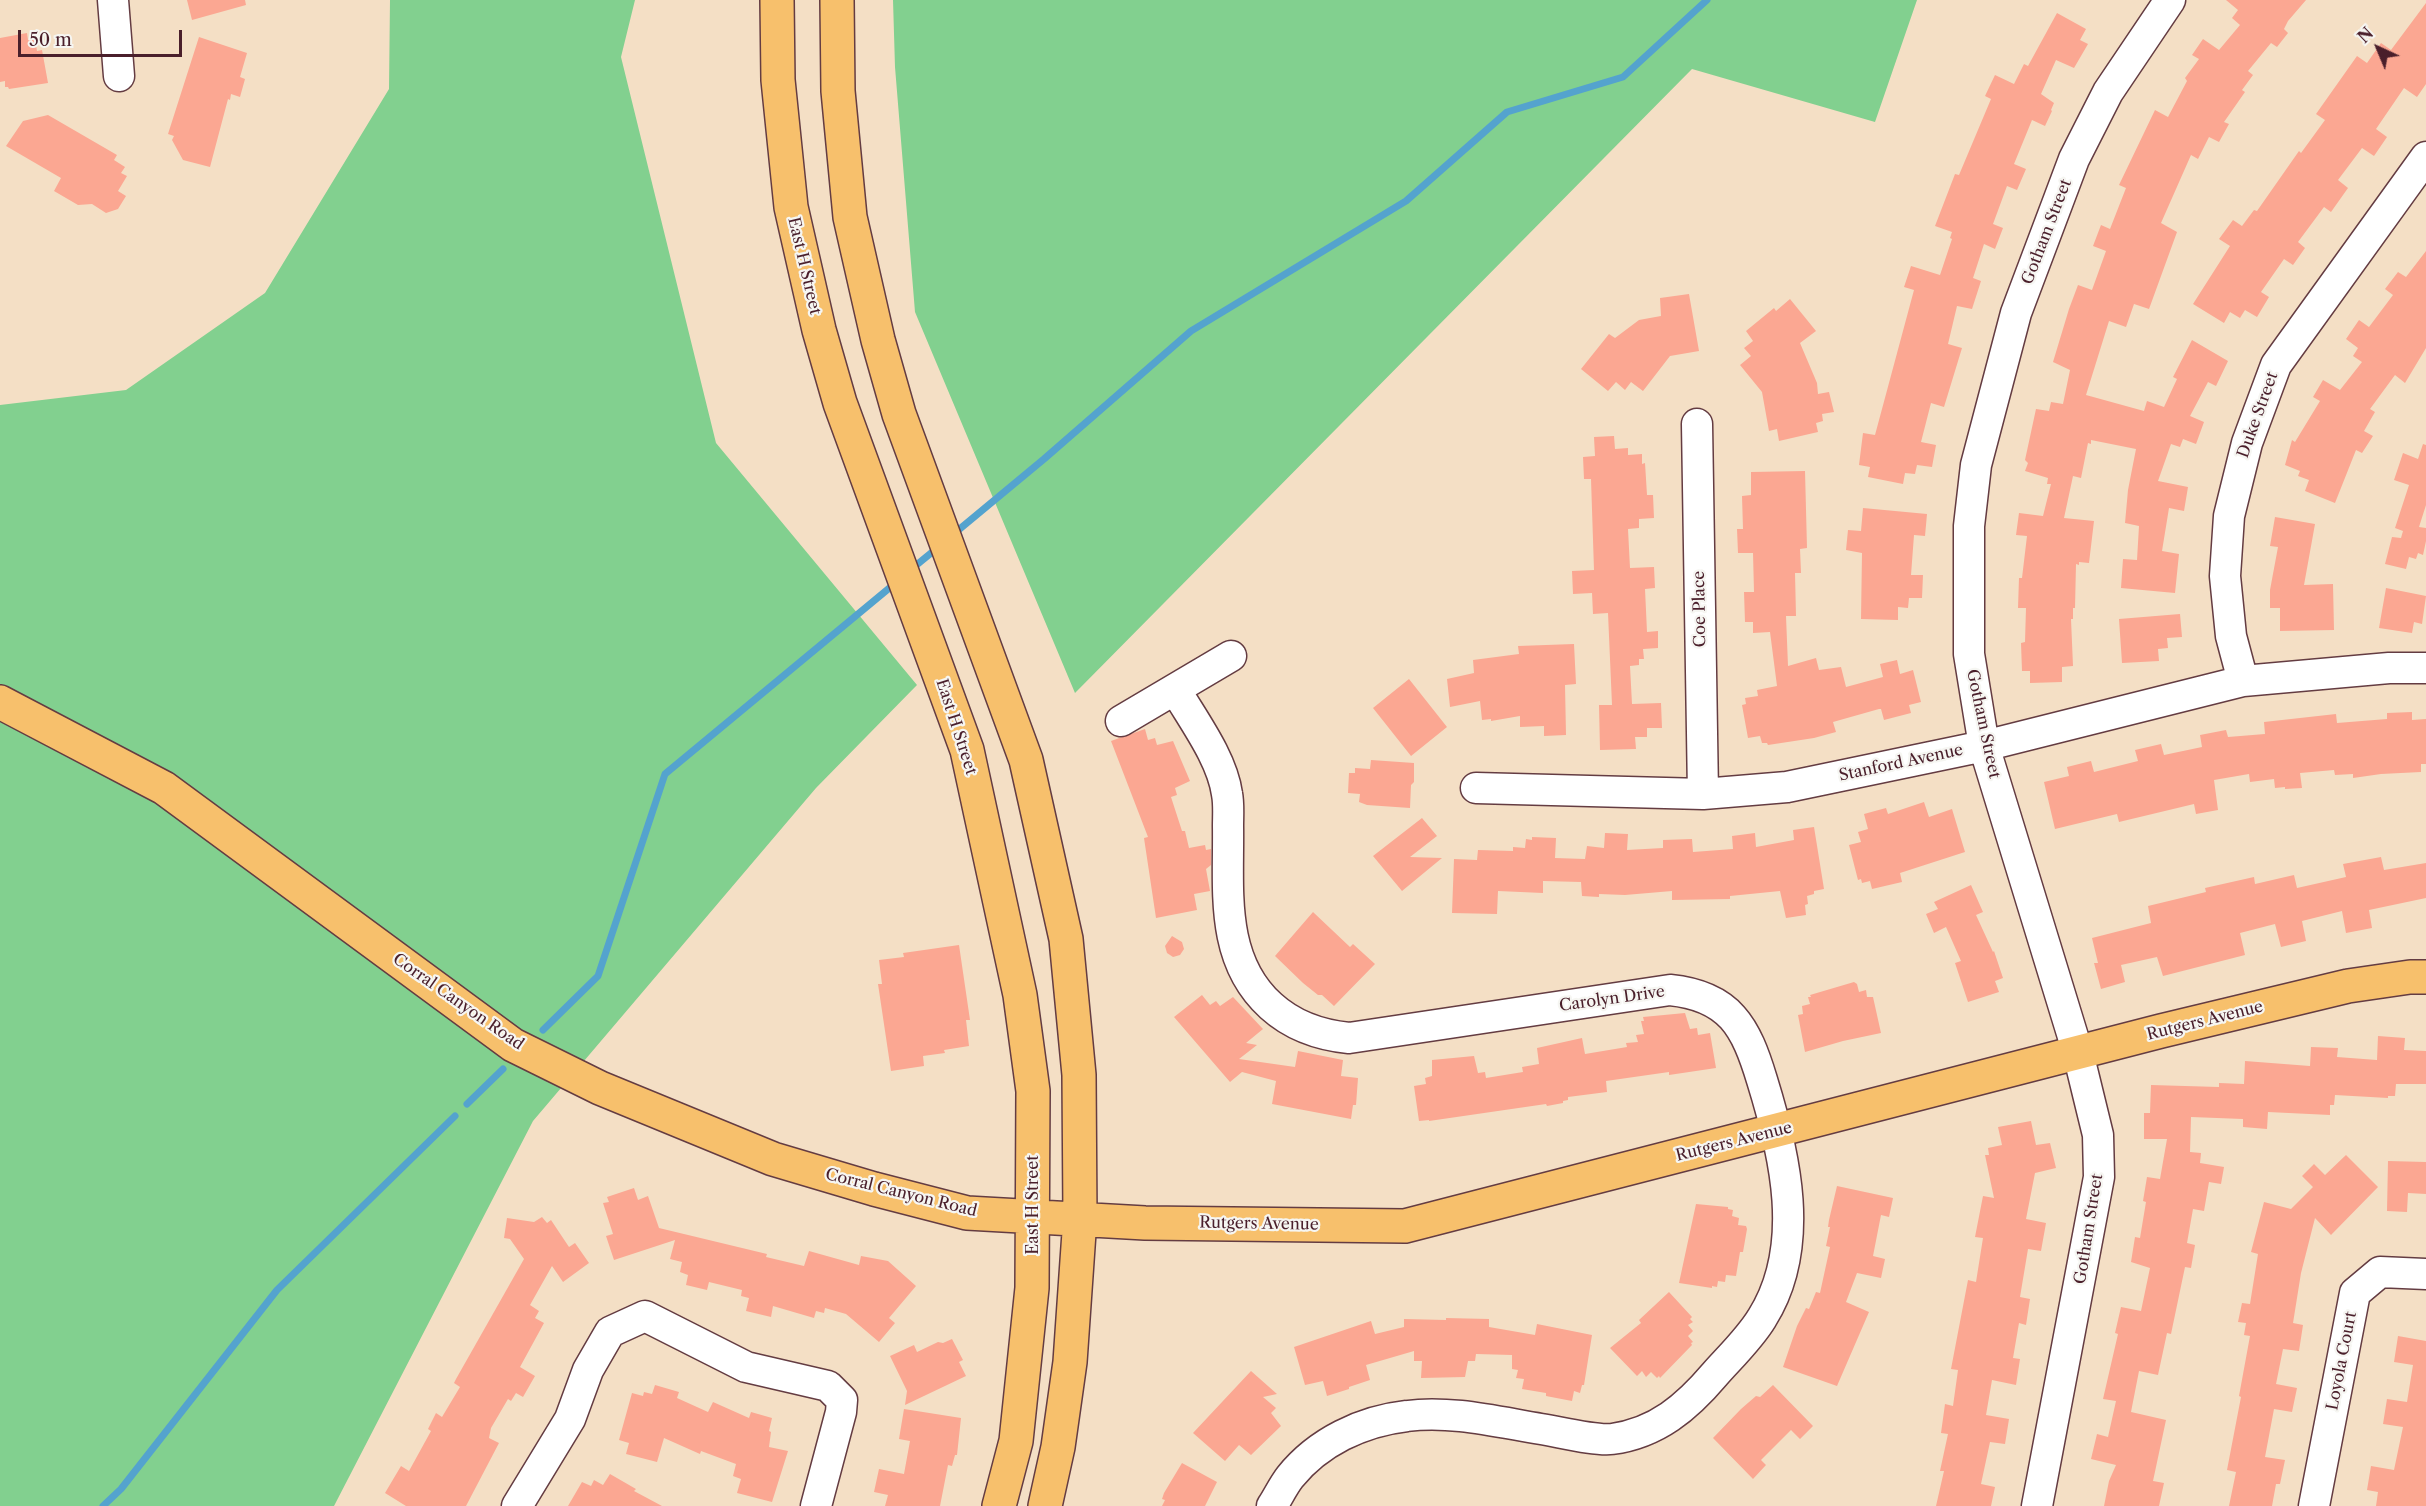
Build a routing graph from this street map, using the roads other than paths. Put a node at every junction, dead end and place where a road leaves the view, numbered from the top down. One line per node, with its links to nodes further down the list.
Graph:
1 (113, 0): 5 (street)
2 (777, 0): 20 (main road, East H Street)
3 (837, 0): 21 (main road)
4 (2170, 0): 14 (street, Gotham Street)
5 (119, 76)
6 (2426, 157): 10 (street, Duke Street)
7 (1697, 424): 16 (street, Coe Place)
8 (1231, 656): 11 (street)
9 (2426, 668): 10 (street, Stanford Avenue)
10 (2243, 681): 14 (street, Stanford Avenue)
11 (1175, 689): 13 (street); 19 (street, Carolyn Drive)
12 (0, 702): 20 (main road, Corral Canyon Road)
13 (1121, 721)
14 (1984, 746): 16 (street, Stanford Avenue); 18 (street, Gotham Street)
15 (1476, 788): 16 (street, Stanford Avenue)
16 (1703, 794)
17 (2426, 977): 18 (main road, Rutgers Avenue)
18 (2078, 1053): 19 (main road, Rutgers Avenue); 28 (street, Gotham Street)
19 (1778, 1131): 21 (main road, Rutgers Avenue); 27 (street, Carolyn Drive)
20 (1034, 1217): 21 (main road, Rutgers Avenue); 25 (main road, East H Street)
21 (1080, 1218): 26 (main road)
22 (2426, 1274): 29 (street, Loyola Court)
23 (517, 1506): 24 (street)
24 (816, 1506)
25 (999, 1506)
26 (1044, 1506)
27 (1272, 1506)
28 (2037, 1506)
29 (2314, 1506)

